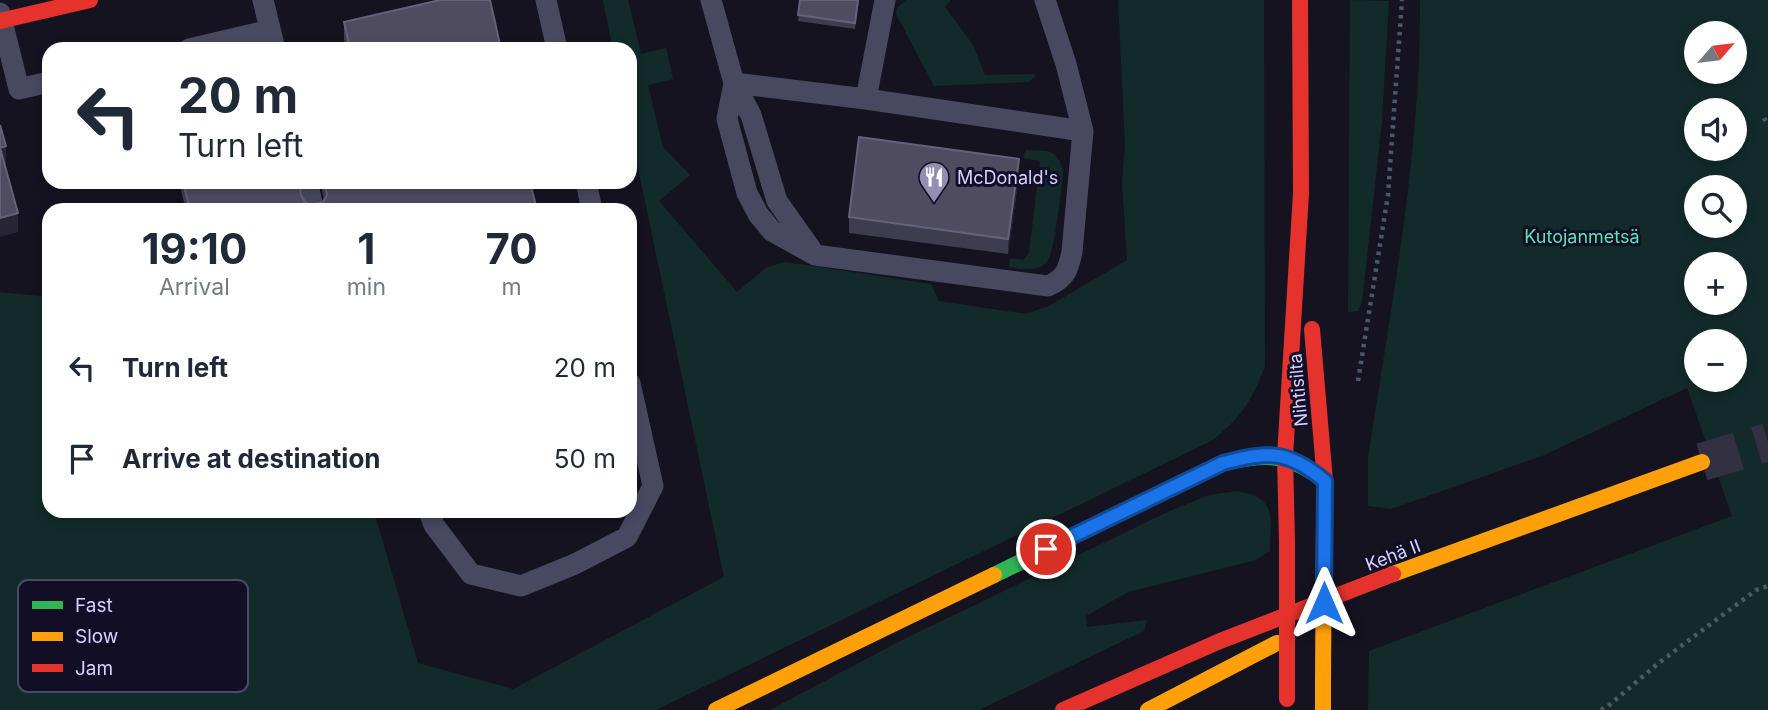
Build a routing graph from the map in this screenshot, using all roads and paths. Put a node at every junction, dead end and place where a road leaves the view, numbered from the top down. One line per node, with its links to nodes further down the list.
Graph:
1 (90, 0): 9 (main road)
2 (263, 0): 10 (lane)
3 (547, 0): 12 (lane)
4 (711, 0): 14 (lane)
5 (885, 0): 16 (lane)
6 (1045, 0): 19 (lane)
7 (1300, 0): 20 (main road, Nihtisilta)
8 (1402, 0): 21 (path)
9 (1, 18): 13 (lane)
10 (272, 40): 11 (lane)
11 (254, 42)
12 (556, 42)
13 (6, 61): 15 (lane)
14 (734, 83): 16 (lane); 19 (lane)
15 (42, 84)
16 (866, 99): 19 (lane)
17 (1764, 118): 18 (path)
18 (1768, 126)
19 (1083, 131)
20 (1301, 193): 23 (main road, Nihtisilta); 25 (main road, Nihtisilta)
21 (1358, 391)
22 (637, 414): 26 (lane)
23 (1285, 456): 25 (main road); 31 (main road, Nihtisilta, bridge); 33 (main road)
24 (1702, 462): 29 (main road, Kehä II)
25 (1325, 481): 36 (main road, Nihtisilta, bridge)
26 (637, 517)
27 (432, 518): 28 (lane)
28 (637, 518)
29 (1431, 561): 34 (main road, Kehä II); 35 (main road)
30 (1768, 586): 32 (path)
31 (1287, 705)
32 (1611, 708): 37 (path)
33 (716, 710)
34 (1063, 710)
35 (1148, 710)
36 (1323, 710)
37 (1601, 710)

